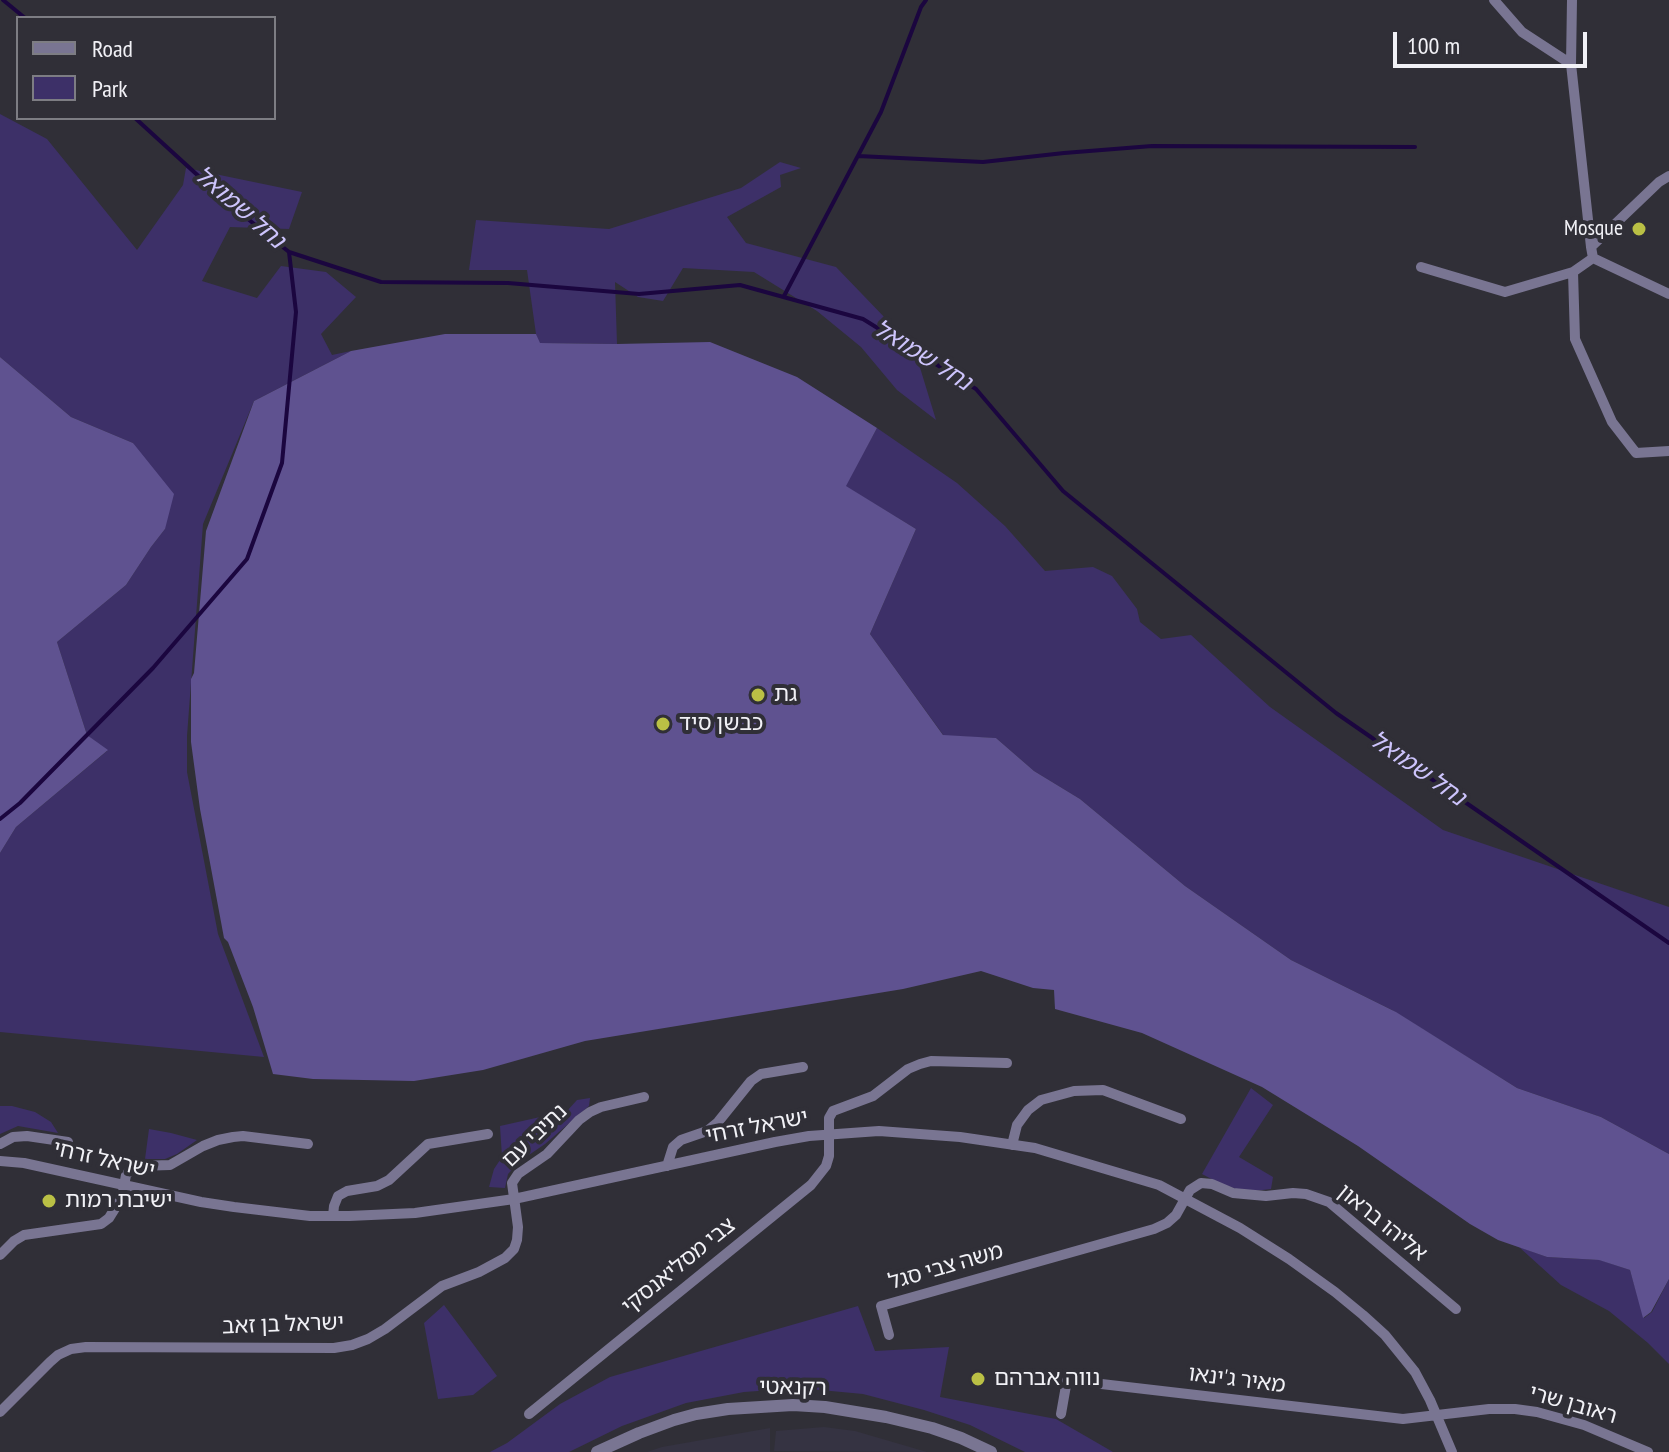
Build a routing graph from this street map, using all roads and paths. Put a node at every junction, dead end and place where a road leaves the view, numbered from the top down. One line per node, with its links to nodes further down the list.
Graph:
1 (1494, 0): 3 (street)
2 (1572, 0): 3 (street)
3 (1571, 64): 5 (street)
4 (1669, 176): 5 (street)
5 (1592, 252): 7 (street); 8 (street)
6 (1421, 267): 7 (street)
7 (1573, 272): 9 (street)
8 (1669, 294)
9 (1669, 451)
10 (1007, 1063): 15 (street)
11 (803, 1067): 21 (street)
12 (644, 1097): 23 (street, נתיבי עם)
13 (1181, 1119): 19 (street)
14 (488, 1134): 25 (street)
15 (828, 1135): 19 (street, ישראל זרחי); 21 (street, ישראל זרחי); 30 (street, צבי מסליאנסקי)
16 (68, 1142): 17 (street)
17 (0, 1144)
18 (308, 1144): 22 (street)
19 (1012, 1145): 24 (street, ישראל זרחי)
20 (0, 1161): 22 (street, ישראל זרחי)
21 (667, 1166): 23 (street, ישראל זרחי)
22 (124, 1185): 25 (street, ישראל זרחי); 26 (street)
23 (514, 1199): 25 (street, ישראל זרחי); 29 (street, ישראל בן זאב)
24 (1186, 1199): 27 (street, אליהו בראון); 28 (street, משה צבי סגל); 32 (street, ישראל זרחי)
25 (333, 1216)
26 (0, 1255)
27 (1456, 1309)
28 (889, 1335)
29 (0, 1412)
30 (529, 1414)
31 (1061, 1414): 32 (street, מאיר ג'ינאו)
32 (1436, 1415): 35 (street, ישראל זרחי); 36 (street, ראובן שרי)
33 (597, 1452): 34 (street, רקנאטי)
34 (991, 1452)
35 (1452, 1452)
36 (1648, 1452)

